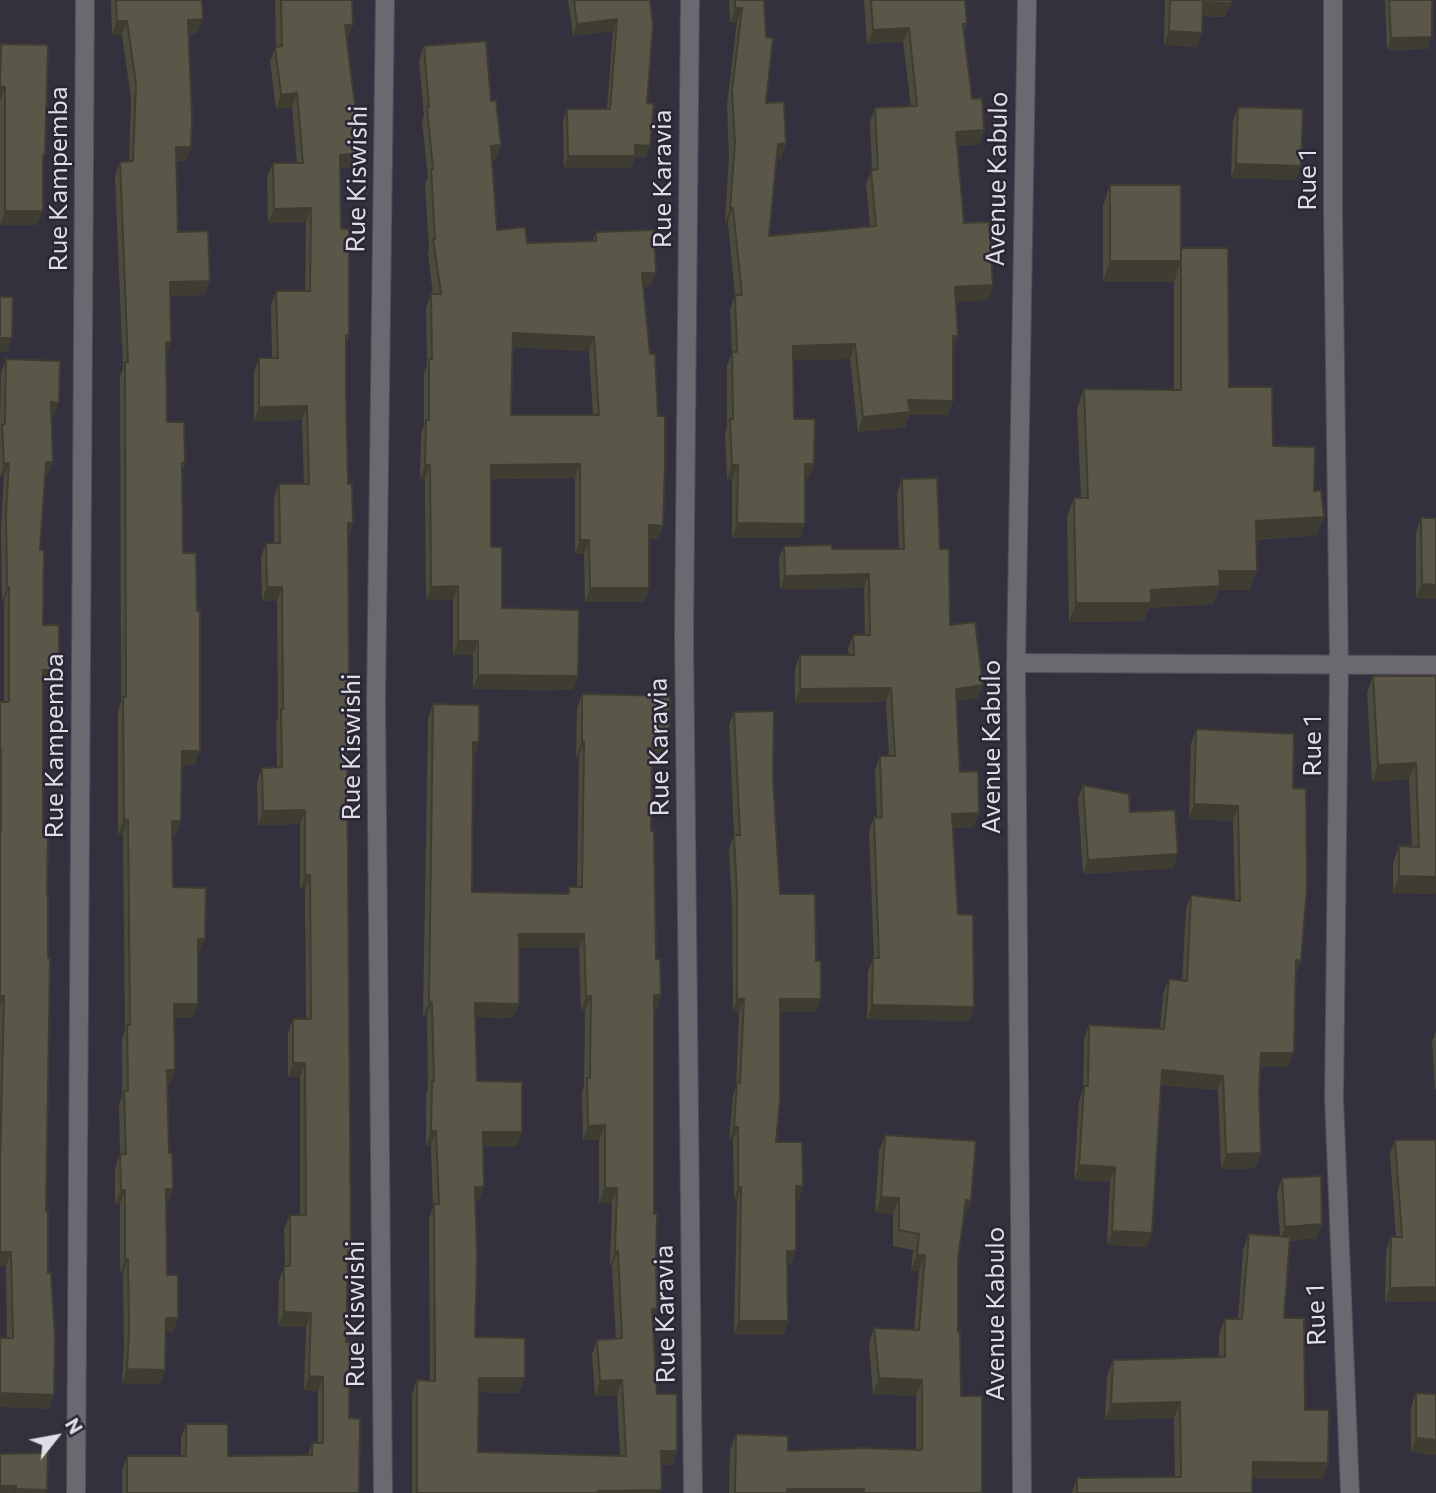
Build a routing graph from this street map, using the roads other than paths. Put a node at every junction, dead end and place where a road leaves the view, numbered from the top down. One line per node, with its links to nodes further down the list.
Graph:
1 (85, 0): 9 (street, Rue Kampemba)
2 (385, 0): 10 (street, Rue Kiswishi)
3 (690, 0): 11 (street, Rue Karavia)
4 (1027, 0): 6 (street, Avenue Kabulo)
5 (1333, 0): 7 (street, Rue 1)
6 (1016, 663): 7 (street); 12 (street, Avenue Kabulo)
7 (1339, 665): 8 (street); 13 (street, Rue 1)
8 (1436, 665)
9 (76, 1493)
10 (383, 1493)
11 (693, 1493)
12 (1023, 1493)
13 (1350, 1493)

